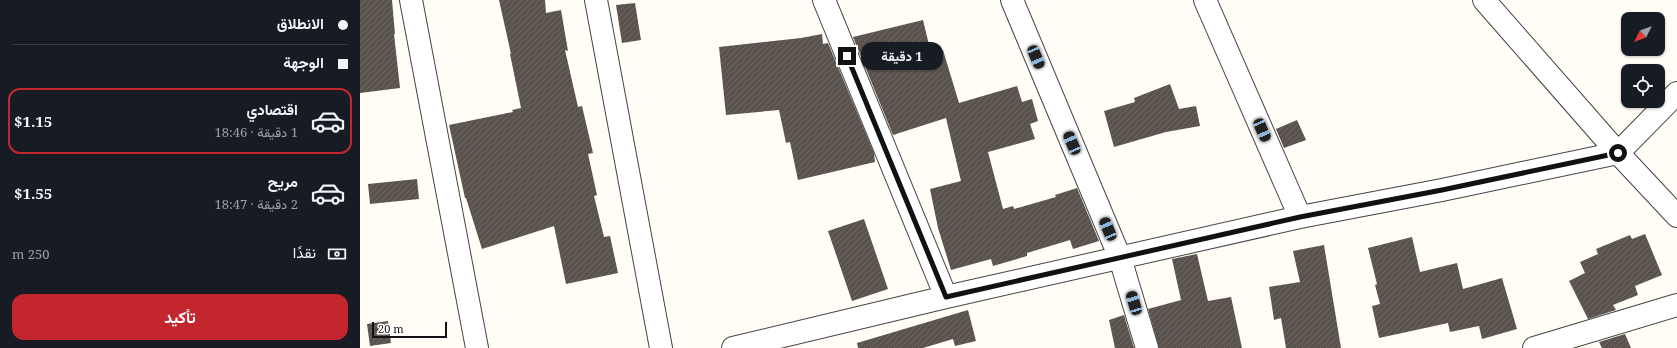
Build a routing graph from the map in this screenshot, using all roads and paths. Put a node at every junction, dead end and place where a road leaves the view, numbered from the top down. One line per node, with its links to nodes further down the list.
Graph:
1 (411, 0): 14 (street)
2 (596, 0): 15 (street)
3 (824, 0): 12 (street)
4 (1012, 0): 11 (street)
5 (1205, 0): 10 (street)
6 (1484, 0): 8 (street)
7 (1677, 92): 8 (street)
8 (1618, 153): 9 (street); 10 (street)
9 (1677, 216)
10 (1300, 217): 11 (street)
11 (1120, 258): 12 (street); 17 (street)
12 (946, 297): 16 (street)
13 (1677, 305): 18 (street)
14 (477, 348)
15 (661, 348)
16 (733, 348)
17 (1147, 348)
18 (1534, 348)

